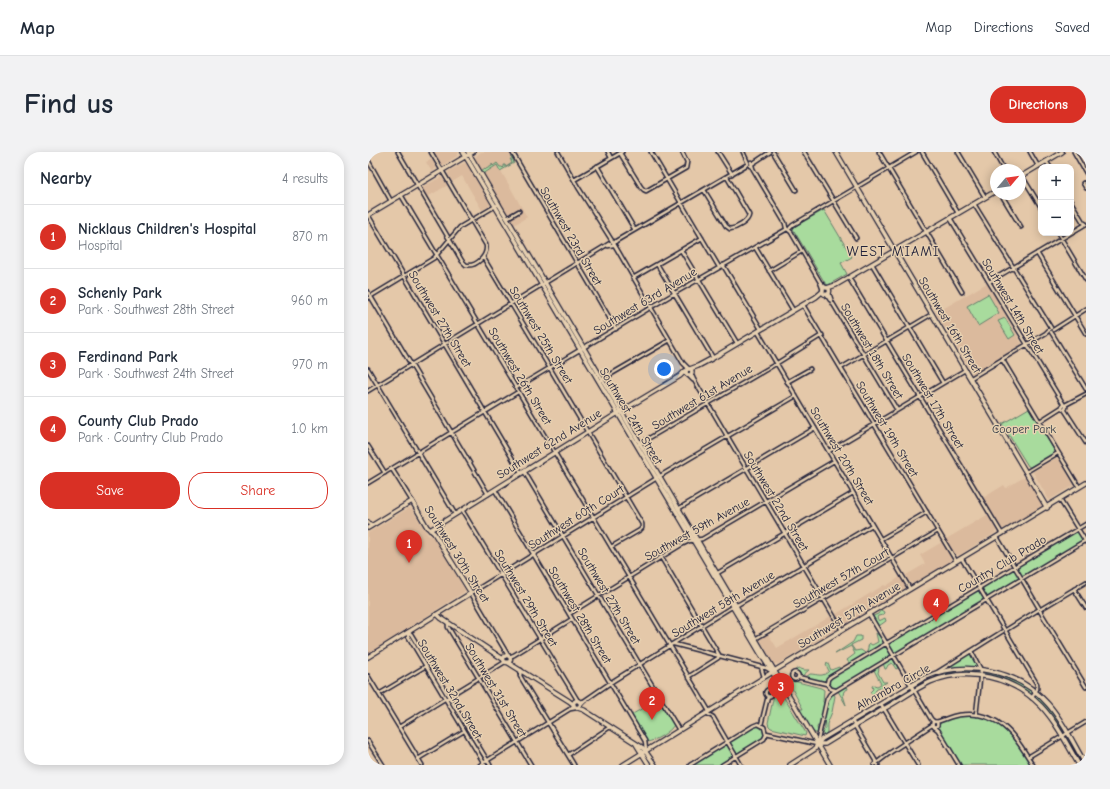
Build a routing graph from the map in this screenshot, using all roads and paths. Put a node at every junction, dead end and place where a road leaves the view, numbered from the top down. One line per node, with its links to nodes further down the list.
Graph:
1 (398, 152): 44 (street)
2 (431, 152): 35 (street, Southwest 25th Street)
3 (463, 152): 24 (street, Southwest 24th Street)
4 (512, 152): 84 (street, Southwest 23rd Street)
5 (558, 152): 40 (street, Southwest 22nd Street)
6 (608, 152): 25 (street)
7 (621, 152): 25 (street); 41 (street)
8 (651, 152): 41 (street)
9 (682, 152): 41 (street)
10 (718, 152): 38 (street)
11 (743, 152): 28 (street)
12 (770, 152): 28 (street)
13 (774, 152): 48 (street)
14 (804, 152): 54 (street)
15 (836, 152): 45 (street, Southwest 16th Street)
16 (879, 152): 34 (street)
17 (916, 152): 34 (street)
18 (922, 152): 61 (street)
19 (958, 152): 51 (street)
20 (994, 152): 29 (street)
21 (1030, 152): 33 (street)
22 (1062, 152): 27 (street)
23 (1074, 152): 37 (street)
24 (469, 154): 35 (street); 58 (street, Southwest 24th Street)
25 (611, 158): 32 (street)
26 (368, 160): 53 (street)
27 (1046, 161): 30 (street); 31 (street)
28 (750, 164): 38 (street); 67 (street)
29 (1001, 164)
30 (1041, 164)
31 (1048, 164)
32 (597, 166): 40 (street); 69 (street)
33 (1038, 166): 36 (street)
34 (889, 168): 45 (street); 70 (street)
35 (442, 171): 44 (street); 65 (street, Southwest 25th Street)
36 (1026, 173)
37 (1086, 173)
38 (732, 174): 39 (street)
39 (727, 177): 47 (street); 47 (street)
40 (574, 179): 76 (street, Southwest 22nd Street)
41 (667, 179): 56 (street)
42 (1083, 183): 46 (street)
43 (1026, 184): 55 (street)
44 (417, 186): 50 (street); 74 (street)
45 (857, 187): 54 (street); 80 (street, Southwest 16th Street)
46 (1086, 188)
47 (704, 190): 56 (street)
48 (796, 190)
49 (990, 194): 51 (street, Southwest 62nd Avenue)
50 (402, 195): 53 (street); 82 (street, Southwest 26th Street)
51 (985, 197): 57 (street, Southwest 62nd Avenue)
52 (1005, 200): 68 (street)
53 (391, 201): 62 (street)
54 (833, 201): 67 (street); 73 (street)
55 (1038, 202)
56 (681, 204): 69 (street); 72 (street)
57 (974, 204): 61 (street, Southwest 62nd Avenue); 89 (street)
58 (497, 205): 64 (street, Southwest 24th Street); 65 (street)
59 (1074, 207): 66 (street)
60 (519, 211): 64 (street)
61 (958, 213): 63 (street, Southwest 62nd Avenue)
62 (368, 215): 91 (street, Southwest 27th Street)
63 (950, 218): 70 (street, Southwest 62nd Avenue); 96 (street, Southwest 14th Street)
64 (505, 219): 97 (street, Southwest 24th Street)
65 (472, 220): 74 (street); 83 (street, Southwest 25th Street)
66 (1086, 224): 75 (street)
67 (788, 227): 77 (street, Southwest 63rd Avenue); 79 (street, Southwest 18th Street)
68 (1021, 227)
69 (635, 230): 76 (street)
70 (926, 232): 80 (street, Southwest 62nd Avenue); 100 (street)
71 (1060, 236): 75 (street)
72 (702, 238): 78 (street); 88 (street)
73 (856, 238)
74 (449, 239): 82 (street); 83 (street)
75 (1061, 239): 81 (street); 95 (street)
76 (612, 244): 84 (street); 92 (street, Southwest 22nd Street)
77 (755, 247): 87 (street, Southwest 63rd Avenue); 90 (street)
78 (682, 250): 85 (street); 94 (street)
79 (802, 251): 90 (street); 98 (street, Southwest 18th Street)
80 (894, 251): 86 (street, Southwest 62nd Avenue); 108 (street, Southwest 16th Street)
81 (1038, 253): 89 (street); 109 (street)
82 (437, 255): 91 (street); 110 (street, Southwest 26th Street)
83 (483, 257): 103 (street, Southwest 25th Street)
84 (577, 264): 97 (street); 112 (street, Southwest 23rd Street)
85 (657, 264): 92 (street); 101 (street)
86 (872, 264): 93 (street, Southwest 62nd Avenue); 111 (street)
87 (723, 265): 88 (street, Southwest 63rd Avenue); 113 (street, Southwest 20th Street)
88 (719, 267): 94 (street, Southwest 63rd Avenue)
89 (1013, 268): 96 (street); 114 (street)
90 (769, 271): 107 (street)
91 (404, 276): 102 (street); 120 (street, Southwest 27th Street)
92 (633, 278): 105 (street, Southwest 22nd Street)
93 (849, 278): 98 (street, Southwest 62nd Avenue); 118 (street, Southwest 17th Street)
94 (699, 279): 101 (street, Southwest 63rd Avenue); 119 (street)
95 (1086, 280)
96 (989, 282): 121 (street, Southwest 14th Street)
97 (544, 284): 103 (street); 122 (street, Southwest 24th Street)
98 (826, 291): 104 (street, Southwest 62nd Avenue); 123 (street, Southwest 18th Street)
99 (368, 292): 102 (street)
100 (962, 292)
101 (675, 293): 105 (street, Southwest 63rd Avenue); 124 (street)
102 (369, 297): 127 (street)
103 (511, 303): 110 (street); 128 (street, Southwest 25th Street)
104 (803, 305): 107 (street, Southwest 62nd Avenue); 116 (street, Southwest 19th Street)
105 (651, 308): 112 (street, Southwest 63rd Avenue); 117 (street, Southwest 22nd Street)
106 (1086, 309): 109 (street)
107 (793, 310): 113 (street, Southwest 62nd Avenue)
108 (932, 314): 111 (street); 132 (street, Southwest 16th Street)
109 (1075, 316): 114 (street); 115 (street)
110 (478, 323): 120 (street); 139 (street, Southwest 26th Street)
111 (909, 327): 118 (street); 137 (street)
112 (616, 329): 122 (street, Southwest 63rd Avenue)
113 (759, 330): 119 (street, Southwest 62nd Avenue); 126 (street, Southwest 20th Street)
114 (1051, 330): 121 (street); 140 (street)
115 (1086, 334)
116 (822, 335): 126 (street, Southwest 61st Avenue); 129 (street, Southwest 19th Street)
117 (670, 340): 133 (street, Southwest 22nd Street); 135 (street)
118 (886, 341): 123 (street); 145 (street, Southwest 17th Street)
119 (737, 343): 124 (street, Southwest 62nd Avenue)
120 (445, 344): 127 (street); 149 (street, Southwest 27th Street)
121 (1027, 345): 125 (street); 147 (street, Southwest 14th Street)
122 (582, 348): 128 (street, Southwest 63rd Avenue); 135 (street, Southwest 24th Street)
123 (864, 354): 129 (street); 148 (street, Southwest 18th Street)
124 (713, 358): 133 (street, Southwest 62nd Avenue)
125 (1002, 359): 134 (street); 151 (street)
126 (776, 363): 136 (street, Southwest 20th Street); 146 (street, Southwest 61st Avenue)
127 (411, 364): 138 (street); 154 (street)
128 (550, 368): 139 (street, Southwest 63rd Avenue); 155 (street, Southwest 25th Street)
129 (841, 368): 152 (street, Southwest 19th Street)
130 (368, 369): 138 (street)
131 (810, 369): 136 (street)
132 (966, 369): 134 (street, Southwest 16th Street); 137 (street)
133 (689, 372): 146 (street, Southwest 22nd Street); 150 (street, Southwest 62nd Avenue)
134 (971, 378): 168 (street, Southwest 16th Street)
135 (601, 380): 150 (street, Southwest 24th Street)
136 (787, 382): 144 (street, Southwest 20th Street)
137 (943, 383): 145 (street)
138 (378, 385): 141 (street); 161 (street)
139 (516, 388): 142 (street, Southwest 26th Street)
140 (1086, 389)
141 (368, 391)
142 (518, 392): 149 (street); 162 (street, Southwest 26th Street)
143 (1086, 394): 147 (street)
144 (796, 396): 153 (street, Southwest 20th Street); 156 (street, Southwest 60th Court)
145 (920, 397): 148 (street); 195 (street, Southwest 17th Street)
146 (708, 404): 156 (street, Southwest 22nd Street); 158 (street, Southwest 61st Avenue)
147 (1064, 407): 151 (street); 157 (street, Southwest 14th Street)
148 (897, 410): 152 (street)
149 (485, 412): 154 (street); 167 (street, Southwest 27th Street)
150 (620, 412): 155 (street, Southwest 62nd Avenue); 158 (street, Southwest 24th Street)
151 (1040, 422): 163 (street)
152 (874, 424): 160 (street); 184 (street, Southwest 19th Street)
153 (815, 428): 160 (street, Southwest 20th Street); 166 (street)
154 (452, 432): 161 (street); 176 (street)
155 (587, 432): 162 (street, Southwest 62nd Avenue); 177 (street, Southwest 25th Street)
156 (727, 436): 166 (street, Southwest 22nd Street); 170 (street, Southwest 60th Court)
157 (1086, 443)
158 (639, 445): 170 (street, Southwest 24th Street)
159 (368, 446): 169 (street)
160 (828, 451): 164 (street, Southwest 20th Street)
161 (418, 453): 165 (street); 185 (street)
162 (555, 453): 167 (street, Southwest 62nd Avenue); 186 (street, Southwest 26th Street)
163 (1058, 453): 168 (street); 173 (street)
164 (834, 460): 175 (street, Southwest 20th Street); 180 (street, Southwest 59th Avenue)
165 (392, 469): 169 (street); 179 (street, Southwest 30th Street)
166 (746, 469): 180 (street, Southwest 22nd Street); 182 (street)
167 (523, 472): 174 (street, Southwest 62nd Avenue); 196 (street, Southwest 27th Street)
168 (1026, 472): 181 (street, Southwest 16th Street)
169 (385, 473): 171 (street)
170 (658, 477): 177 (street, Southwest 60th Court); 182 (street, Southwest 24th Street)
171 (368, 483)
172 (1085, 483): 173 (street, Southwest 57th Avenue)
173 (1079, 488): 178 (street, Southwest 57th Avenue)
174 (495, 490): 176 (street, Southwest 62nd Avenue); 202 (street, Southwest 28th Street)
175 (853, 493): 189 (street, Southwest 20th Street); 194 (street)
176 (488, 494): 183 (street, Southwest 62nd Avenue)
177 (626, 498): 186 (street, Southwest 60th Court); 201 (street, Southwest 25th Street)
178 (1060, 500): 181 (street, Southwest 57th Avenue); 191 (street)
179 (412, 501): 190 (street); 192 (street, Southwest 30th Street)
180 (766, 501): 194 (street, Southwest 22nd Street); 199 (street, Southwest 59th Avenue)
181 (1047, 508): 195 (street, Southwest 57th Avenue)
182 (678, 509): 199 (street, Southwest 24th Street)
183 (462, 510): 185 (street, Southwest 62nd Avenue); 209 (street, Southwest 29th Street)
184 (927, 512): 193 (street, Southwest 19th Street); 198 (street)
185 (455, 514): 192 (street, Southwest 62nd Avenue)
186 (594, 518): 196 (street, Southwest 60th Court); 201 (street, Southwest 26th Street)
187 (368, 522): 190 (street)
188 (1086, 524): 191 (street, Country Club Prado)
189 (872, 525): 198 (street, Southwest 20th Street); 207 (street, Southwest 58th Avenue)
190 (369, 527)
191 (1078, 529): 200 (street); 208 (street, Country Club Prado)
192 (430, 530): 217 (street, Southwest 30th Street)
193 (938, 531): 204 (street, Southwest 57th Court); 206 (street, Southwest 19th Street)
194 (785, 533): 207 (street, Southwest 22nd Street); 210 (street)
195 (1002, 534): 197 (street, Southwest 57th Avenue)
196 (563, 536): 202 (street, Southwest 60th Court); 218 (street, Southwest 27th Street)
197 (997, 537): 205 (street, Southwest 57th Avenue); 208 (street)
198 (881, 539): 204 (street, Southwest 20th Street)
199 (696, 540): 203 (street, Southwest 59th Avenue); 210 (street, Southwest 24th Street)
200 (1086, 541): 212 (street, Country Club Prado)
201 (611, 547): 211 (street, Southwest 26th Street)
202 (533, 555): 209 (street, Southwest 60th Court); 225 (street, Southwest 28th Street)
203 (661, 557): 211 (street, Southwest 59th Avenue); 229 (street)
204 (892, 558): 215 (street, Southwest 20th Street); 219 (street, Southwest 57th Court)
205 (962, 558): 206 (street, Southwest 57th Avenue); 214 (street)
206 (957, 562): 215 (street, Southwest 57th Avenue)
207 (804, 566): 219 (street, Southwest 22nd Street); 221 (street, Southwest 58th Avenue)
208 (1014, 567): 212 (street); 214 (street, Country Club Prado)
209 (502, 574): 217 (street, Southwest 60th Court); 233 (street, Southwest 29th Street)
210 (716, 574): 221 (street, Southwest 24th Street)
211 (629, 577): 218 (street, Southwest 59th Avenue); 235 (street, Southwest 26th Street)
212 (1021, 579): 220 (street, Country Club Prado); 223 (street)
213 (1086, 582): 216 (street)
214 (979, 588): 220 (street); 236 (street, Country Club Prado)
215 (910, 589): 226 (street, Southwest 57th Avenue)
216 (1074, 589): 222 (street); 223 (street)
217 (470, 593): 224 (street, Southwest 60th Court); 241 (street, Southwest 30th Street)
218 (599, 596): 225 (street, Southwest 59th Avenue); 243 (street, Southwest 27th Street)
219 (823, 598): 230 (street, Southwest 22nd Street); 234 (street, Southwest 57th Court)
220 (986, 600): 231 (street); 239 (street, Country Club Prado)
221 (735, 606): 229 (street, Southwest 58th Avenue); 234 (street, Southwest 24th Street)
222 (1086, 608)
223 (1040, 610): 231 (street); 260 (street)
224 (437, 614): 228 (street); 232 (street, Southwest 60th Court)
225 (569, 614): 227 (street, Southwest 28th Street)
226 (869, 614): 230 (street, Southwest 57th Avenue); 236 (street)
227 (572, 619): 233 (street); 257 (street, Southwest 28th Street)
228 (448, 623): 241 (street); 255 (street, Southwest 31st Street)
229 (702, 625): 235 (street, Southwest 58th Avenue); 238 (street)
230 (842, 630): 248 (street, Southwest 57th Avenue)
231 (1005, 630): 237 (street); 263 (street)
232 (408, 632): 240 (street, Southwest 60th Court); 244 (street, Southwest 32nd Street); 265 (street, Southwest 32nd Street)
233 (541, 639): 241 (street); 270 (street, Southwest 29th Street)
234 (754, 639): 242 (street, Southwest 24th Street); 248 (street, Southwest 24th Street)
235 (672, 644): 238 (street); 243 (street, Southwest 58th Avenue); 252 (street, Southwest 26th Street)
236 (886, 644): 239 (street); 258 (street, Country Club Prado)
237 (971, 650): 247 (street); 249 (street)
238 (720, 656): 245 (street); 252 (street)
239 (893, 656): 259 (street); 261 (street, Country Club Prado)
240 (368, 657)
241 (507, 659): 246 (street); 255 (street)
242 (765, 662): 245 (street); 248 (street, Southwest 24th Street)
243 (640, 664): 257 (street, Southwest 58th Avenue); 283 (street, Southwest 27th Street)
244 (426, 666): 264 (street); 267 (street, Southwest 32nd Street)
245 (761, 667): 248 (street); 253 (street)
246 (521, 670): 270 (street); 277 (street)
247 (981, 670): 249 (street, Alhambra Circle); 251 (street); 263 (street, Alhambra Circle)
248 (774, 671): 253 (street, Southwest 57th Avenue); 293 (street, Southwest 24th Street)
249 (935, 673): 256 (street); 259 (street, Alhambra Circle)
250 (368, 676): 264 (street)
251 (980, 676): 256 (street, Alhambra Circle); 268 (street, Alhambra Circle); 273 (street)
252 (688, 677): 272 (street, Southwest 26th Street)
253 (764, 677): 272 (street, Southwest 57th Avenue)
254 (798, 677): 258 (street)
255 (478, 678): 265 (street); 289 (street, Southwest 31st Street)
256 (930, 682): 262 (street, Alhambra Circle)
257 (610, 683): 270 (street, Southwest 58th Avenue); 294 (street, Southwest 28th Street)
258 (827, 684): 261 (street)
259 (911, 685): 262 (street); 269 (street, Alhambra Circle)
260 (1086, 687)
261 (836, 690): 293 (street, Country Club Prado)
262 (914, 691): 271 (street, Alhambra Circle); 279 (street)
263 (1035, 692): 268 (street); 286 (street, Alhambra Circle)
264 (379, 694): 281 (street)
265 (449, 696): 267 (street); 300 (street, Southwest 32nd Street)
266 (768, 696): 278 (street)
267 (445, 698): 281 (street); 284 (street, Southwest 32nd Street)
268 (1032, 698): 287 (street, Alhambra Circle)
269 (881, 703): 271 (street); 275 (street, Alhambra Circle)
270 (577, 704): 277 (street); 282 (street)
271 (884, 708): 280 (street, Alhambra Circle); 292 (street)
272 (709, 711): 274 (street); 274 (street); 283 (street, Southwest 57th Avenue)
273 (976, 715): 279 (street); 298 (street)
274 (713, 717): 290 (street)
275 (852, 721): 280 (street); 293 (street, Alhambra Circle)
276 (1086, 722): 286 (street)
277 (548, 723): 289 (street); 296 (street)
278 (761, 725): 285 (street); 290 (street)
279 (935, 725): 292 (street); 318 (street)
280 (854, 726): 293 (street, Alhambra Circle); 302 (street)
281 (399, 727): 299 (street)
282 (610, 727): 291 (street); 296 (street)
283 (679, 730): 294 (street, Southwest 57th Avenue)
284 (464, 731): 299 (street); 301 (street, Southwest 32nd Street)
285 (766, 733): 293 (street); 297 (street)
286 (1067, 733): 287 (street); 321 (street, Alhambra Circle)
287 (1062, 736): 298 (street); 320 (street, Alhambra Circle)
288 (368, 741): 303 (street)
289 (517, 742): 300 (street); 307 (street, Southwest 31st Street)
290 (727, 742): 297 (street); 312 (street)
291 (635, 743): 294 (street); 295 (street)
292 (905, 743): 302 (street); 317 (street)
293 (817, 744): 315 (street, Alhambra Circle); 316 (street, Southwest 24th Street)
294 (646, 750): 295 (street, Southwest 57th Avenue); 311 (street)
295 (642, 753): 309 (street, Southwest 57th Avenue); 310 (street)
296 (568, 755): 308 (street)
297 (736, 756): 313 (street); 314 (street)
298 (1028, 757): 319 (street)
299 (418, 759): 304 (street)
300 (488, 760): 301 (street); 306 (street, Southwest 32nd Street)
301 (485, 764): 305 (street)
302 (876, 764)
303 (383, 765)
304 (422, 765)
305 (480, 765)
306 (490, 765)
307 (531, 765)
308 (574, 765)
309 (623, 765)
310 (649, 765)
311 (655, 765)
312 (690, 765)
313 (722, 765)
314 (741, 765)
315 (790, 765)
316 (830, 765)
317 (918, 765)
318 (959, 765)
319 (1033, 765)
320 (1079, 765)
321 (1086, 765)

